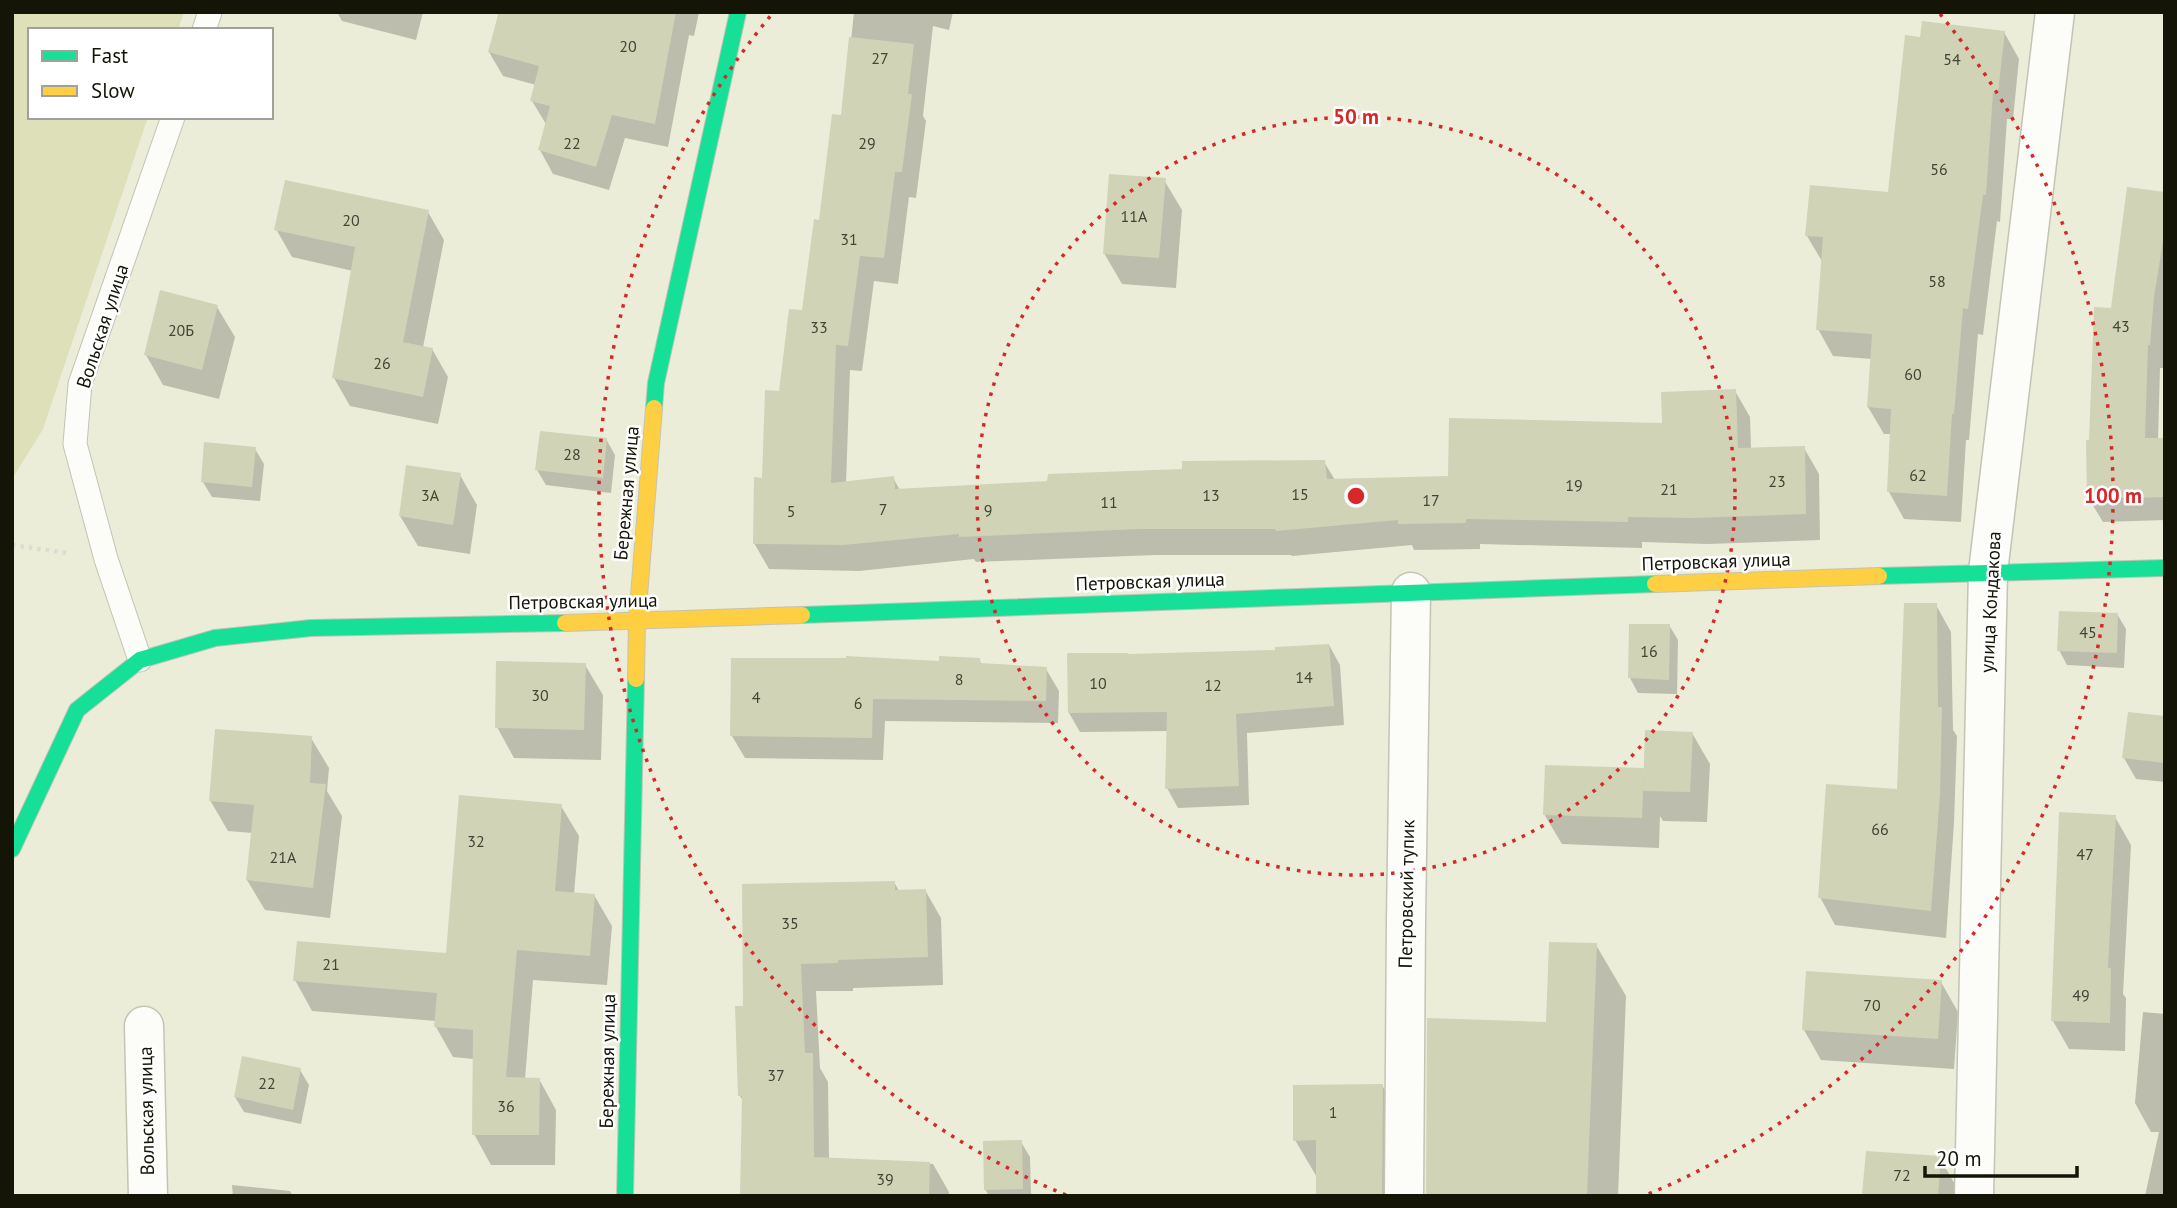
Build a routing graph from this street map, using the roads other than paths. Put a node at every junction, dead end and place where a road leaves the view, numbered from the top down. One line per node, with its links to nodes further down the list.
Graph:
1 (738, 12): 7 (main road, Бережная улица)
2 (2055, 12): 5 (street, улица Кондакова)
3 (172, 119): 8 (lane, Вольская улица)
4 (2165, 568): 5 (main road, Петровская улица)
5 (1988, 572): 6 (main road, Петровская улица); 14 (street, улица Кондакова)
6 (1411, 592): 7 (main road, Петровская улица); 13 (street, Петровский тупик)
7 (637, 621): 8 (main road, Петровская улица); 12 (main road, Бережная улица)
8 (140, 660): 9 (main road)
9 (12, 849)
10 (144, 1026): 11 (street, Вольская улица)
11 (148, 1196)
12 (625, 1196)
13 (1404, 1196)
14 (1974, 1196)

